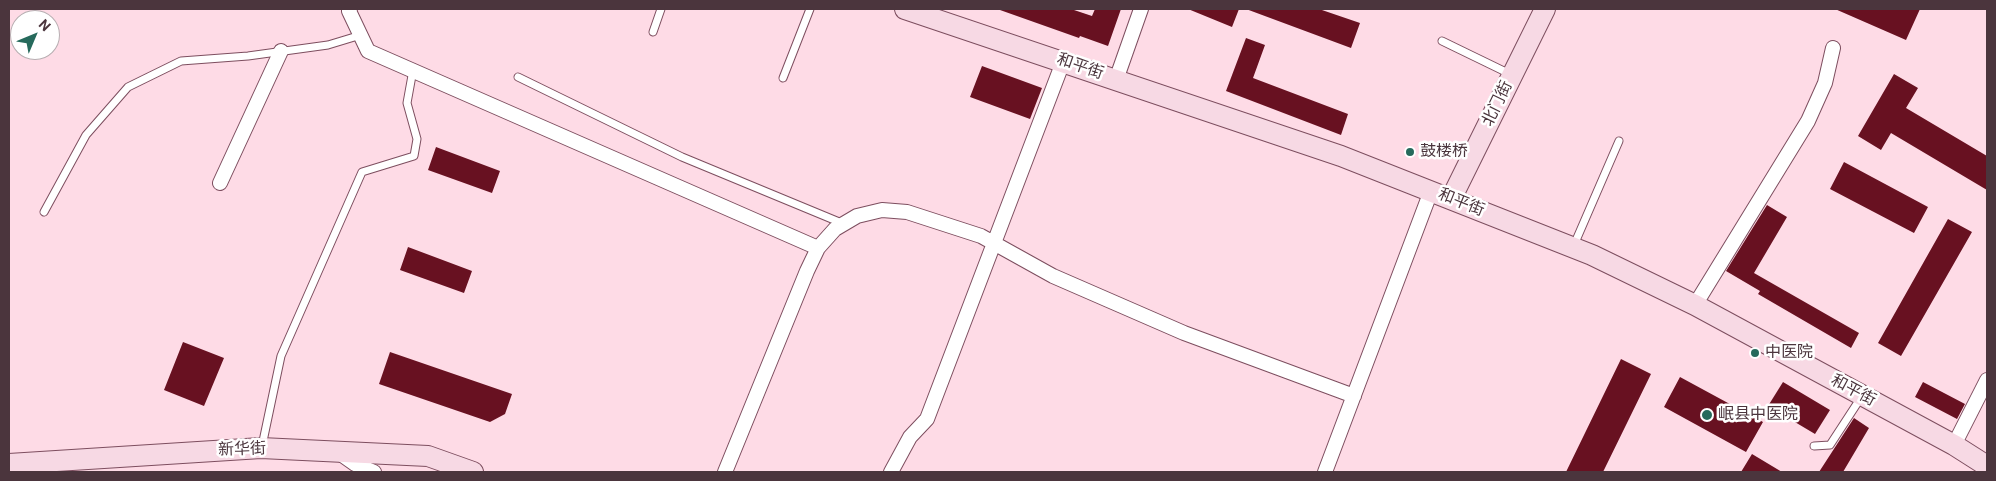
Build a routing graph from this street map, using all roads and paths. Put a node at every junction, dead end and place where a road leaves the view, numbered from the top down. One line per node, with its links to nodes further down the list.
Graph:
1 (350, 9): 8 (street)
2 (661, 9): 7 (lane)
3 (810, 9): 16 (lane)
4 (905, 9): 12 (main road, 和平街)
5 (1141, 9): 17 (street)
6 (1545, 9): 14 (main road, 北门街)
7 (653, 32)
8 (361, 35): 11 (lane); 13 (street)
9 (1442, 41): 14 (lane)
10 (1833, 48): 27 (street)
11 (281, 51): 19 (street); 22 (lane)
12 (1063, 62): 17 (main road, 和平街); 24 (street)
13 (413, 70): 25 (street); 33 (lane)
14 (1512, 76): 21 (main road, 北门街)
15 (518, 77): 23 (lane)
16 (783, 78)
17 (1116, 80): 20 (main road, 和平街)
18 (1619, 141): 26 (lane)
19 (220, 183)
20 (1431, 191): 21 (main road, 和平街); 29 (street)
21 (1451, 199): 26 (main road, 和平街)
22 (44, 212)
23 (844, 224): 24 (street); 25 (street)
24 (995, 244): 29 (street); 40 (street)
25 (818, 248): 39 (street)
26 (1573, 248): 27 (main road, 和平街)
27 (1695, 305): 30 (main road, 和平街)
28 (1987, 380): 31 (street)
29 (1354, 396): 41 (street)
30 (1862, 396): 31 (main road, 和平街); 32 (lane)
31 (1954, 445): 36 (main road, 和平街)
32 (1814, 446)
33 (261, 448): 34 (main road, 新华街); 35 (main road, 新华街)
34 (336, 451): 37 (street); 38 (main road, 新华街)
35 (9, 464)
36 (1987, 466)
37 (374, 472)
38 (473, 472)
39 (725, 472)
40 (891, 472)
41 (1325, 472)

